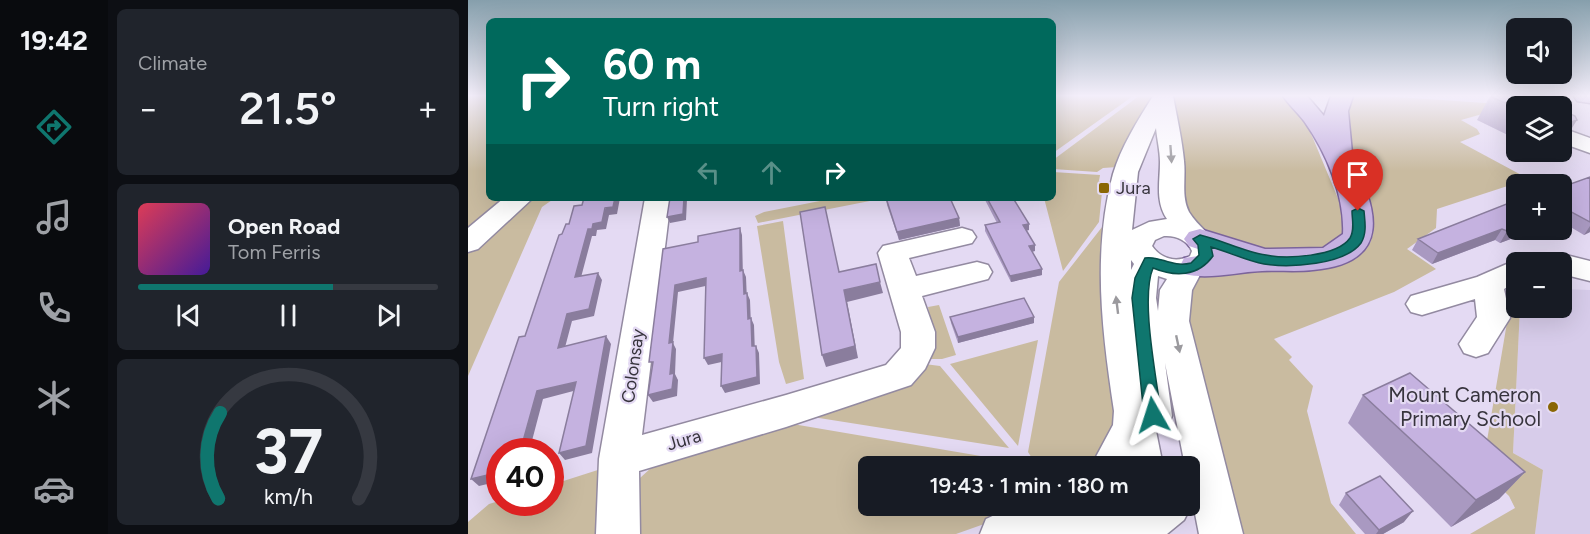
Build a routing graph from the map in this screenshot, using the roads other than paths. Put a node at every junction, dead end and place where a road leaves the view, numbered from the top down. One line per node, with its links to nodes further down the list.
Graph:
1 (1168, 121): 13 (street, one-way to 13)
2 (1316, 121): 7 (main road)
3 (1337, 121): 7 (main road)
4 (1147, 123): 12 (street); 22 (street, one-way to 4)
5 (1572, 139): 6 (street)
6 (1590, 146)
7 (1340, 161): 13 (main road)
8 (517, 201): 11 (street)
9 (658, 201): 27 (street, Colonsay)
10 (962, 237): 19 (street, Jura)
11 (468, 243)
12 (1144, 251): 13 (street); 13 (street); 25 (street)
13 (1193, 252): 26 (street, one-way to 26)
14 (1572, 266): 15 (street)
15 (1590, 271)
16 (977, 272): 19 (street)
17 (1506, 275): 18 (street)
18 (1488, 284): 20 (street); 21 (street)
19 (906, 290): 27 (street, Jura)
20 (1422, 304)
21 (1476, 344)
22 (1123, 354): 23 (street); 24 (street)
23 (1116, 456)
24 (1141, 456)
25 (1157, 456)
26 (1194, 456)
27 (619, 459): 32 (street, Colonsay)
28 (1200, 485): 36 (street)
29 (1038, 516): 33 (street)
30 (1139, 516): 34 (street)
31 (1147, 516): 35 (street)
32 (618, 534)
33 (1002, 534)
34 (1039, 534)
35 (1109, 534)
36 (1221, 534)

